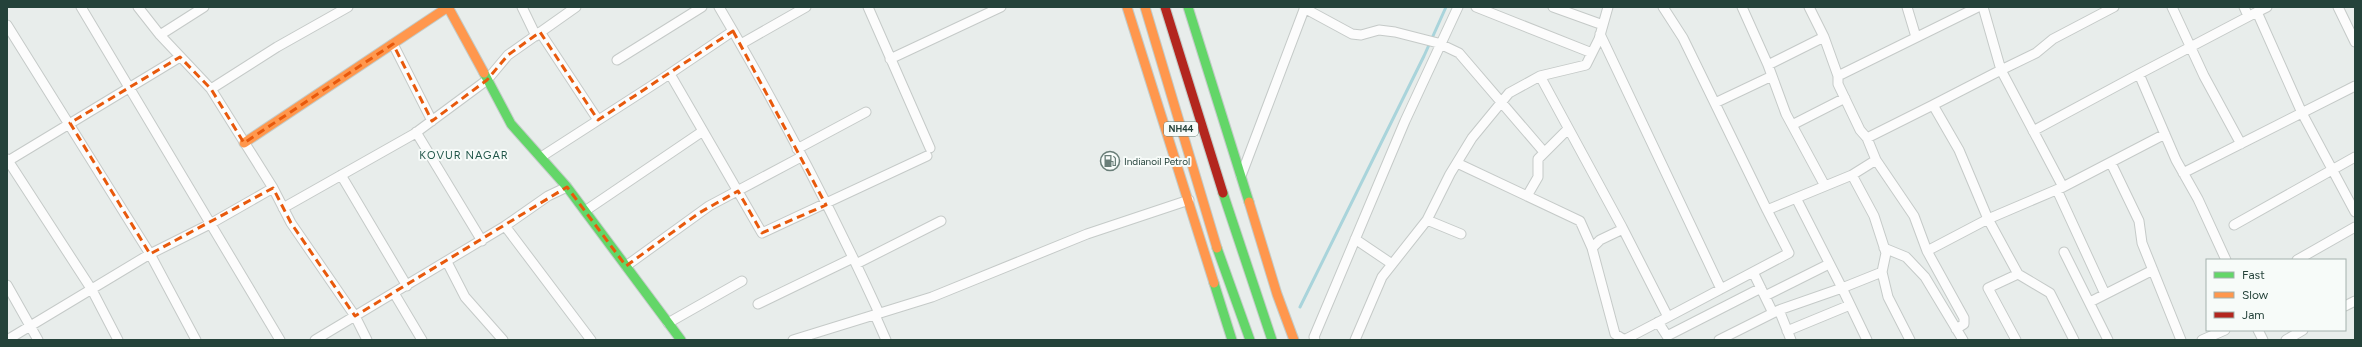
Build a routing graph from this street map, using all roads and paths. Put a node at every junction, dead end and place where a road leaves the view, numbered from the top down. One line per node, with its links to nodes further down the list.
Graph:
1 (81, 7): 62 (street)
2 (138, 7): 39 (street)
3 (204, 7): 39 (street)
4 (348, 7): 63 (street)
5 (448, 7): 43 (main road); 60 (main road)
6 (522, 7): 37 (street)
7 (576, 7): 37 (street)
8 (702, 7): 50 (street)
9 (719, 7): 36 (street)
10 (806, 7): 44 (street)
11 (868, 7): 49 (street)
12 (1001, 7): 49 (street)
13 (1127, 7): 59 (main road)
14 (1145, 7): 53 (main road, NH44)
15 (1165, 7): 178 (main road, NH44)
16 (1188, 7): 94 (main road)
17 (1458, 7): 45 (street)
18 (1476, 7): 47 (street)
19 (1553, 7): 35 (street)
20 (1608, 7): 35 (street)
21 (1663, 7): 66 (street)
22 (1742, 7): 51 (street)
23 (1809, 7): 41 (street)
24 (1907, 7): 40 (street)
25 (1978, 7): 40 (street)
26 (1983, 7): 52 (street)
27 (2114, 7): 52 (street)
28 (2172, 7): 46 (street)
29 (2244, 7): 33 (street)
30 (2267, 7): 33 (street)
31 (2338, 7): 42 (street)
32 (1304, 8): 45 (street); 94 (street)
33 (2252, 14): 46 (street); 69 (street)
34 (7, 25): 72 (street)
35 (1603, 25): 38 (street)
36 (733, 31): 44 (street); 54 (street)
37 (538, 34): 60 (street); 70 (street)
38 (1600, 34): 47 (street); 139 (street)
39 (160, 35): 48 (street)
40 (1916, 37): 58 (street)
41 (1824, 38): 51 (street); 58 (street)
42 (2355, 42)
43 (393, 44): 71 (street); 80 (main road)
44 (741, 44): 83 (street)
45 (1439, 44): 65 (street); 117 (street)
46 (2190, 47): 55 (street); 81 (street)
47 (1592, 53): 56 (street)
48 (180, 57): 62 (street); 63 (street)
49 (890, 58): 103 (street)
50 (617, 60)
51 (1768, 65): 57 (street)
52 (2001, 70): 67 (street); 76 (street)
53 (1164, 73): 59 (main road); 177 (main road, NH44)
54 (670, 74): 70 (street); 75 (street)
55 (2138, 74): 76 (street); 78 (street)
56 (1540, 76): 65 (street); 74 (street)
57 (1772, 76): 66 (street); 73 (street)
58 (1838, 76): 64 (street)
59 (1150, 77): 102 (main road)
60 (487, 80): 71 (street); 84 (main road)
61 (2355, 86): 69 (street)
62 (130, 88): 72 (street); 111 (street)
63 (211, 89): 80 (street)
64 (1845, 98): 73 (street); 79 (street)
65 (1500, 103): 82 (street); 88 (street)
66 (1715, 103): 105 (street)
67 (1933, 106): 79 (street); 108 (street)
68 (866, 112): 83 (street)
69 (2302, 113): 81 (street); 90 (street)
70 (598, 120): 84 (street)
71 (432, 121): 77 (street)
72 (70, 123): 86 (street); 123 (street)
73 (1792, 125): 95 (street)
74 (1568, 129): 82 (street); 115 (street)
75 (703, 131): 99 (street); 106 (street)
76 (2033, 131): 98 (street)
77 (416, 132): 92 (street); 118 (street)
78 (2164, 134): 89 (street); 91 (street)
79 (1867, 138): 87 (street)
80 (244, 143): 97 (street)
81 (2241, 144): 91 (street)
82 (1544, 152): 100 (street)
83 (799, 153): 99 (street); 103 (street)
84 (541, 157): 96 (main road)
85 (2355, 157): 90 (street)
86 (8, 160): 140 (street)
87 (1876, 160): 93 (street); 121 (street)
88 (1457, 162): 100 (street); 109 (street)
89 (2110, 163): 98 (street); 131 (street)
90 (2332, 170): 107 (street); 112 (street)
91 (2183, 173): 124 (street)
92 (341, 175): 104 (street); 137 (street)
93 (1852, 175): 95 (street); 120 (street)
94 (1241, 176): 179 (main road)
95 (1825, 186): 101 (street)
96 (567, 187): 106 (main road); 113 (street)
97 (273, 188): 104 (street); 111 (street)
98 (2060, 189): 108 (street); 143 (street)
99 (738, 191): 103 (street); 130 (street)
100 (1528, 196): 119 (street)
101 (1796, 198): 105 (street); 129 (street)
102 (1189, 200): 150 (street); 176 (main road)
103 (826, 205): 126 (street)
104 (283, 208): 151 (street)
105 (1767, 210): 132 (street)
106 (585, 211): 130 (main road)
107 (2355, 212)
108 (1988, 219): 121 (street); 134 (street)
109 (1427, 220): 116 (street); 128 (street)
110 (941, 221): 126 (street)
111 (210, 224): 123 (street); 167 (street)
112 (2234, 225)
113 (505, 226): 118 (street); 172 (street)
114 (2355, 227): 125 (street)
115 (1623, 229): 119 (street); 152 (street)
116 (1461, 234)
117 (1355, 239): 128 (street); 180 (street)
118 (482, 241): 127 (street)
119 (1592, 248): 162 (street)
120 (1884, 248): 133 (street); 156 (street)
121 (1927, 251): 156 (street)
122 (2064, 252): 145 (street)
123 (150, 254): 140 (street); 166 (street)
124 (2226, 259)
125 (2299, 259)
126 (855, 261): 146 (street); 150 (street)
127 (447, 262): 137 (street); 171 (street)
128 (1392, 264): 181 (street)
129 (1829, 264): 138 (street); 141 (street)
130 (626, 266): 154 (main road)
131 (2153, 270): 143 (street); 189 (street)
132 (1753, 272): 139 (street); 141 (street)
133 (1882, 272): 138 (street); 184 (street)
134 (2018, 274): 186 (street); 187 (street)
135 (742, 281): 154 (street)
136 (7, 285): 155 (street)
137 (407, 286): 142 (street)
138 (1842, 288): 147 (street); 149 (street)
139 (1721, 289): 152 (street)
140 (92, 290): 155 (street); 165 (street)
141 (1763, 292): 149 (street); 153 (street)
142 (394, 293): 151 (street); 170 (street)
143 (2106, 294): 145 (street)
144 (2355, 301): 148 (street)
145 (2090, 302): 188 (street)
146 (758, 304)
147 (1850, 305): 160 (street); 183 (street)
148 (2346, 306)
149 (1776, 312): 160 (street); 182 (street)
150 (877, 314): 161 (street); 175 (street)
151 (355, 316): 168 (street); 169 (street)
152 (1668, 317): 153 (street)
153 (1658, 322): 162 (street)
154 (668, 323): 173 (main road)
155 (31, 328): 163 (street); 164 (street)
156 (1956, 329): 185 (street)
157 (2223, 331): 190 (street)
158 (2258, 331): 191 (street)
159 (2301, 331): 192 (street)
160 (1789, 336)
161 (812, 337): 174 (street)
162 (1620, 339)
163 (7, 340)
164 (38, 340)
165 (118, 340)
166 (196, 340)
167 (280, 340)
168 (315, 340)
169 (367, 340)
170 (422, 340)
171 (503, 340)
172 (591, 340)
173 (681, 340)
174 (793, 340)
175 (886, 340)
176 (1232, 340)
177 (1250, 340)
178 (1272, 340)
179 (1294, 340)
180 (1315, 340)
181 (1355, 340)
182 (1719, 340)
183 (1867, 340)
184 (1910, 340)
185 (1963, 340)
186 (2016, 340)
187 (2074, 340)
188 (2108, 340)
189 (2181, 340)
190 (2202, 340)
191 (2263, 340)
192 (2286, 340)

